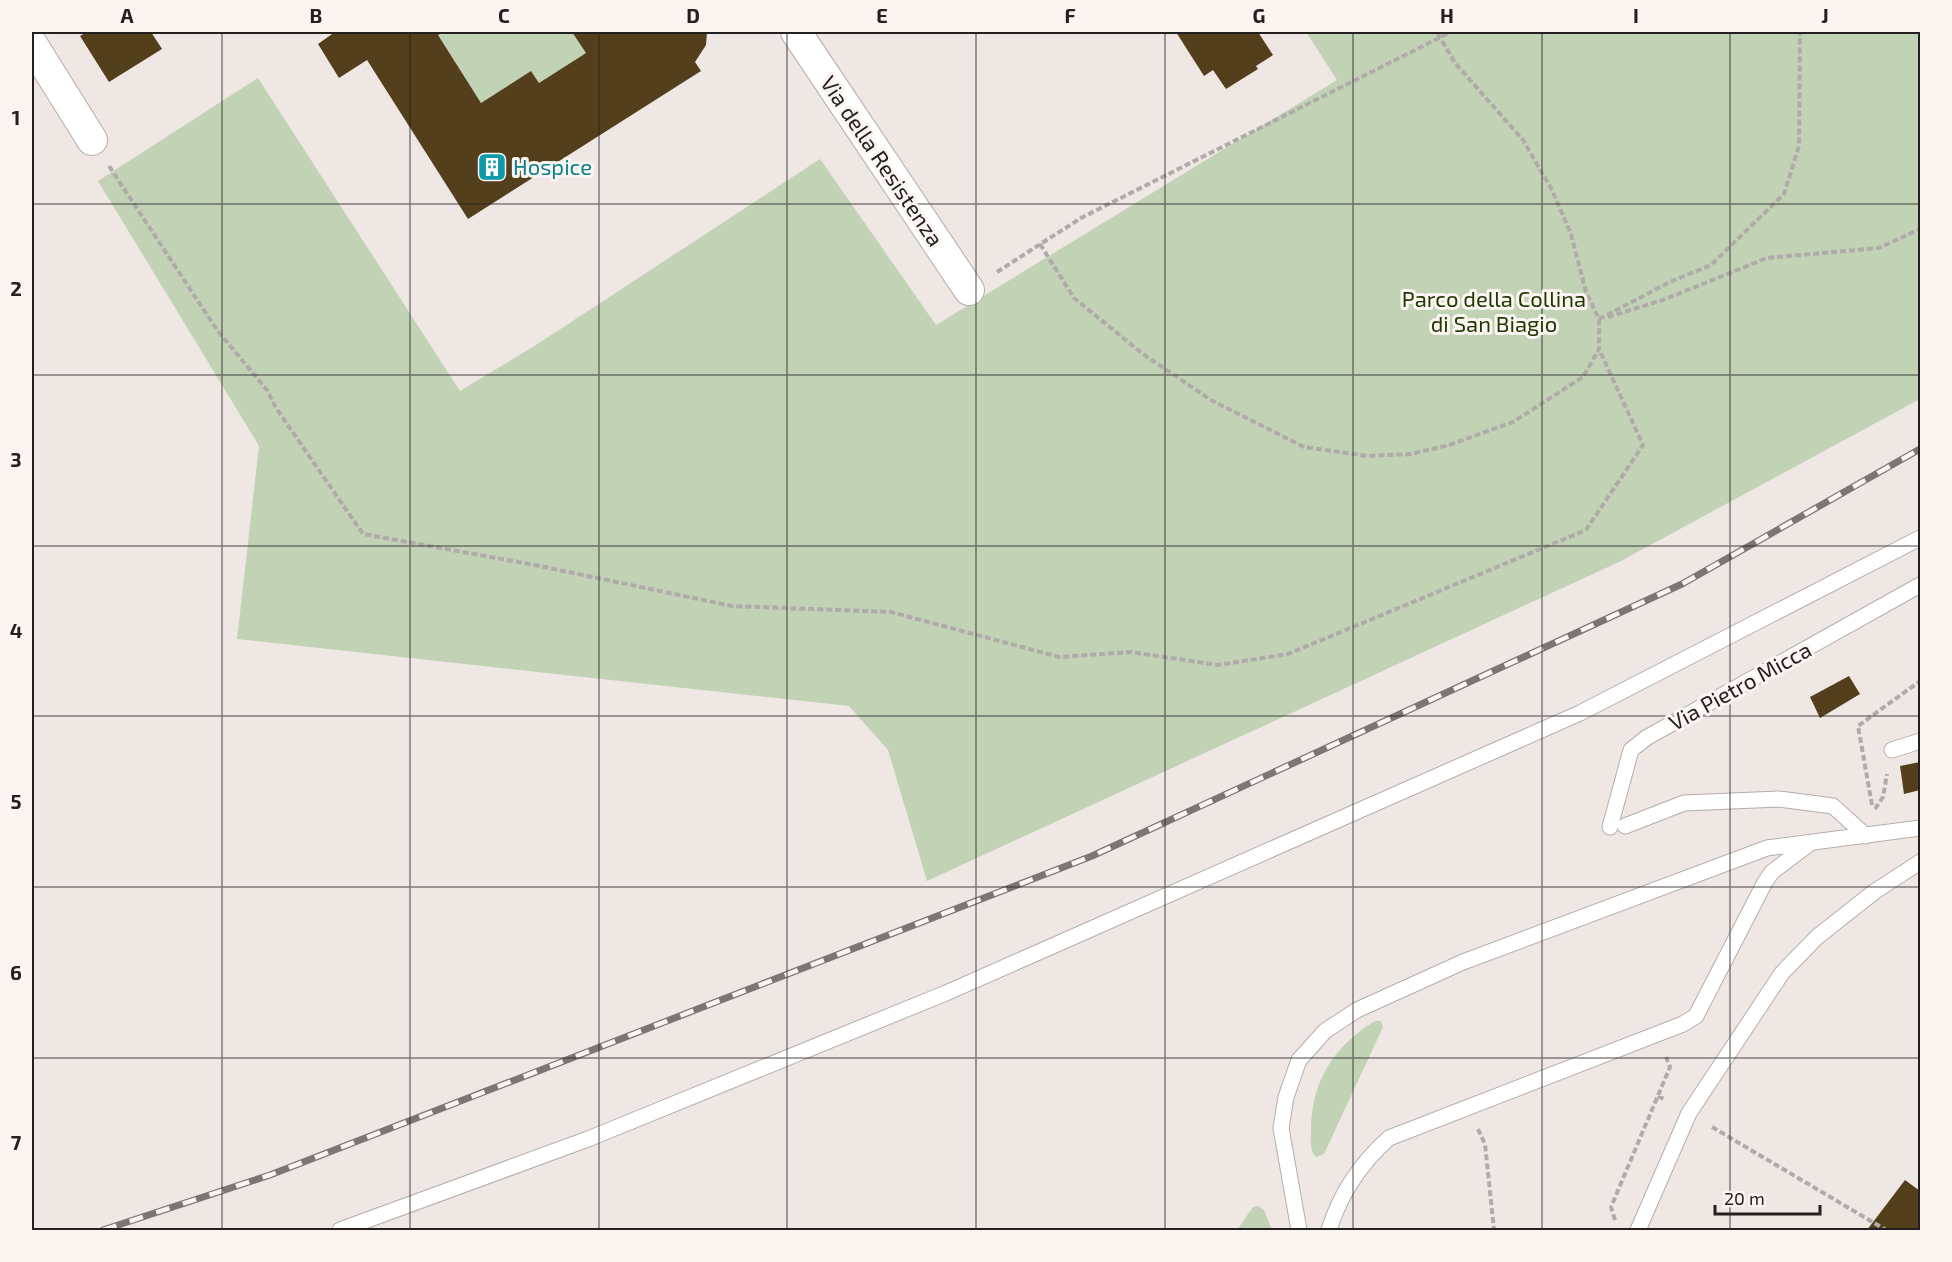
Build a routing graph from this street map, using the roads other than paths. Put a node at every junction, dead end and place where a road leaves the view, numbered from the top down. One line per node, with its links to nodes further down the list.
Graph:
1 (796, 32): 4 (street, Via della Resistenza)
2 (32, 44): 3 (street)
3 (92, 140)
4 (969, 290)
5 (1920, 538): 13 (lane)
6 (1920, 585): 10 (lane, Via Pietro Micca)
7 (1920, 741): 8 (lane)
8 (1892, 750)
9 (1920, 828): 10 (lane)
10 (1866, 836): 11 (lane)
11 (1812, 843): 14 (lane); 15 (lane)
12 (1920, 862): 16 (lane)
13 (340, 1230)
14 (1299, 1230)
15 (1329, 1230)
16 (1638, 1230)

